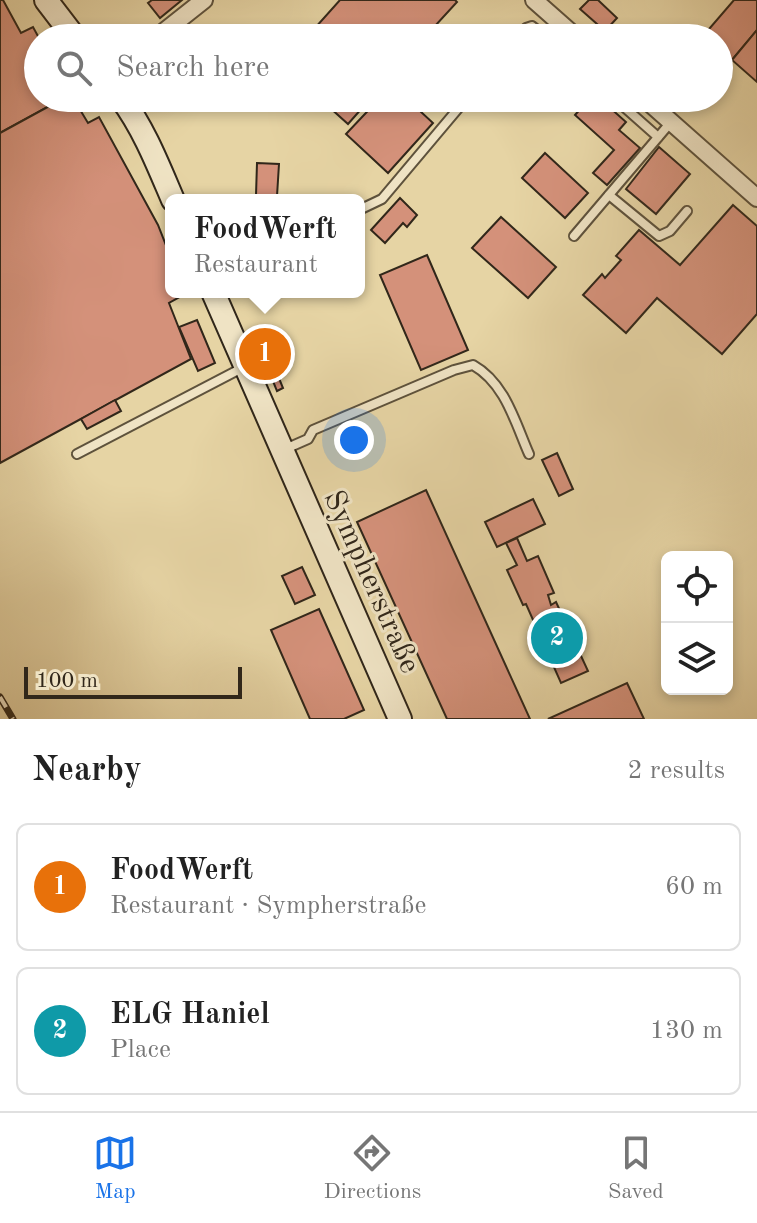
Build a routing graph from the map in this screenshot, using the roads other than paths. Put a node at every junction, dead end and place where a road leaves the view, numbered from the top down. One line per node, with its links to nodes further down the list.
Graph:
1 (46, 0): 4 (street)
2 (204, 0): 5 (street)
3 (534, 0): 6 (street)
4 (64, 24)
5 (174, 24)
6 (561, 24)
7 (131, 112): 13 (street)
8 (455, 112): 16 (lane)
9 (630, 112): 12 (lane)
10 (660, 112): 11 (street)
11 (671, 122): 12 (lane); 15 (street)
12 (658, 137): 14 (lane)
13 (170, 194)
14 (609, 195): 17 (lane); 18 (lane)
15 (757, 198)
16 (365, 207)
17 (687, 211)
18 (574, 236)
19 (216, 298): 20 (street, Sympherstraße)
20 (244, 366): 21 (street, Sympherstraße); 22 (lane)
21 (281, 451): 23 (lane); 24 (street, Sympherstraße)
22 (77, 454)
23 (529, 454)
24 (400, 719)

